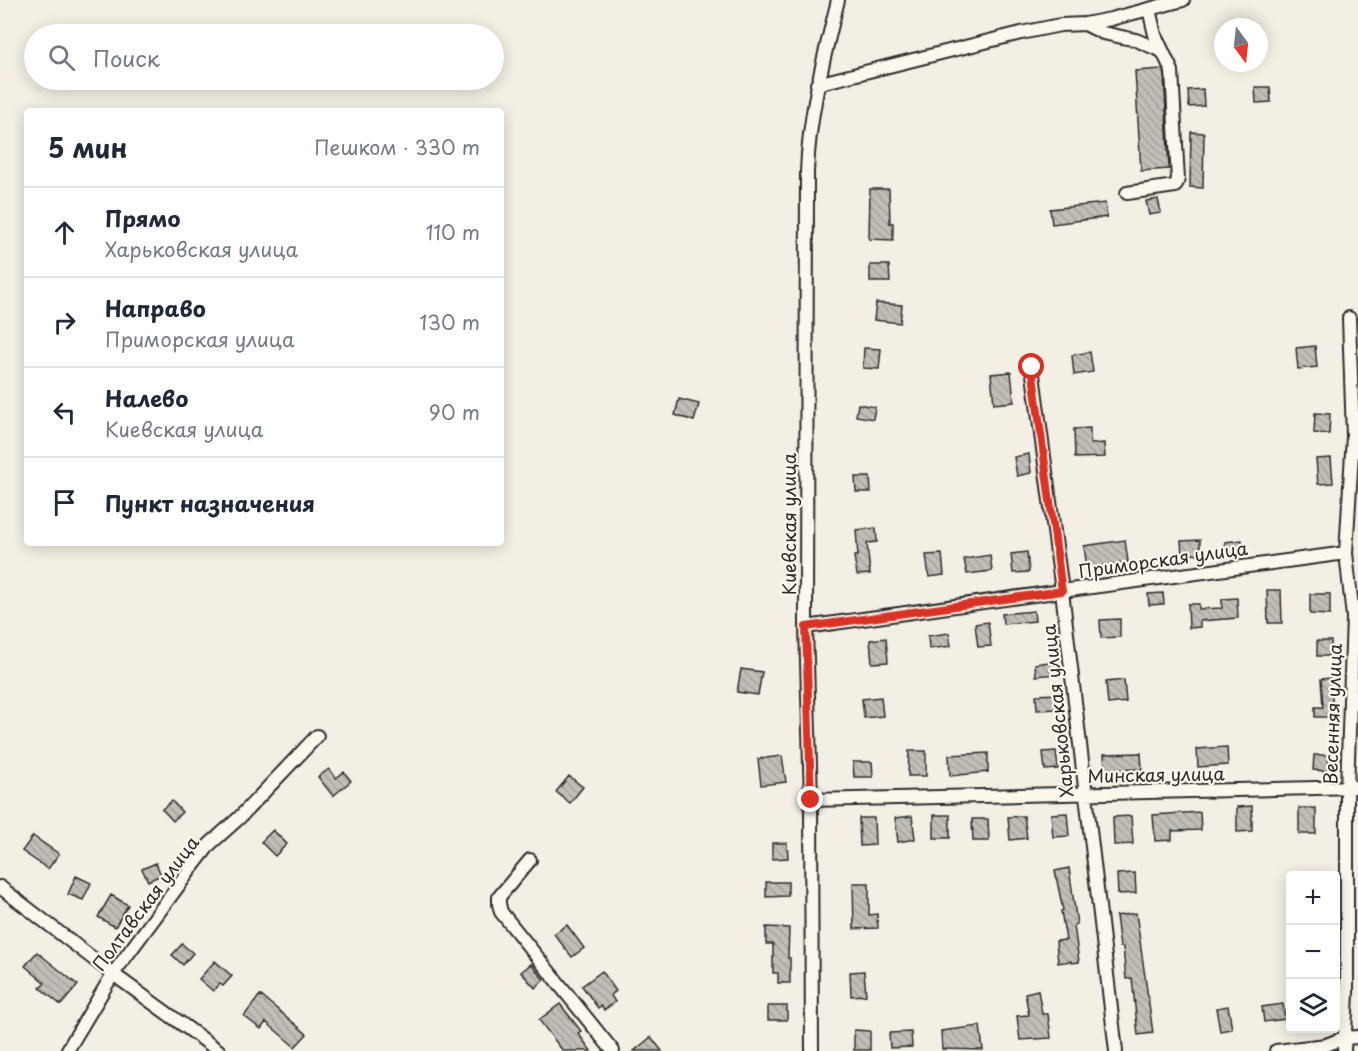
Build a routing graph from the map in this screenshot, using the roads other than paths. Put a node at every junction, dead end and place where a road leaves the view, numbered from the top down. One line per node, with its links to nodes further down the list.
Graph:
1 (838, 0): 6 (street, Киевская улица)
2 (1183, 0): 3 (street)
3 (1149, 9): 4 (street); 5 (street)
4 (1085, 24): 5 (street); 6 (street)
5 (1162, 51): 7 (street)
6 (817, 84): 13 (street, Киевская улица)
7 (1127, 194)
8 (1349, 318): 10 (street, Весенняя улица)
9 (1032, 367): 12 (street, Харьковская улица)
10 (1355, 379): 11 (street, Весенняя улица)
11 (1346, 553): 12 (street, Приморская улица); 15 (street, Весенняя улица)
12 (1062, 591): 13 (street, Приморская улица); 16 (street, Харьковская улица)
13 (806, 627): 17 (street, Киевская улица)
14 (317, 736): 20 (street, Полтавская улица)
15 (1352, 787): 16 (street, Минская улица); 22 (street, Весенняя улица)
16 (1084, 794): 17 (street, Минская улица); 27 (street, Харьковская улица)
17 (811, 800): 26 (street, Киевская улица)
18 (530, 860): 25 (street)
19 (0, 887): 20 (street)
20 (113, 974): 23 (street, Полтавская улица); 24 (street)
21 (1358, 1037): 22 (street)
22 (1344, 1045): 28 (street)
23 (67, 1051)
24 (219, 1051)
25 (613, 1051)
26 (812, 1051)
27 (1116, 1051)
28 (1276, 1051)

